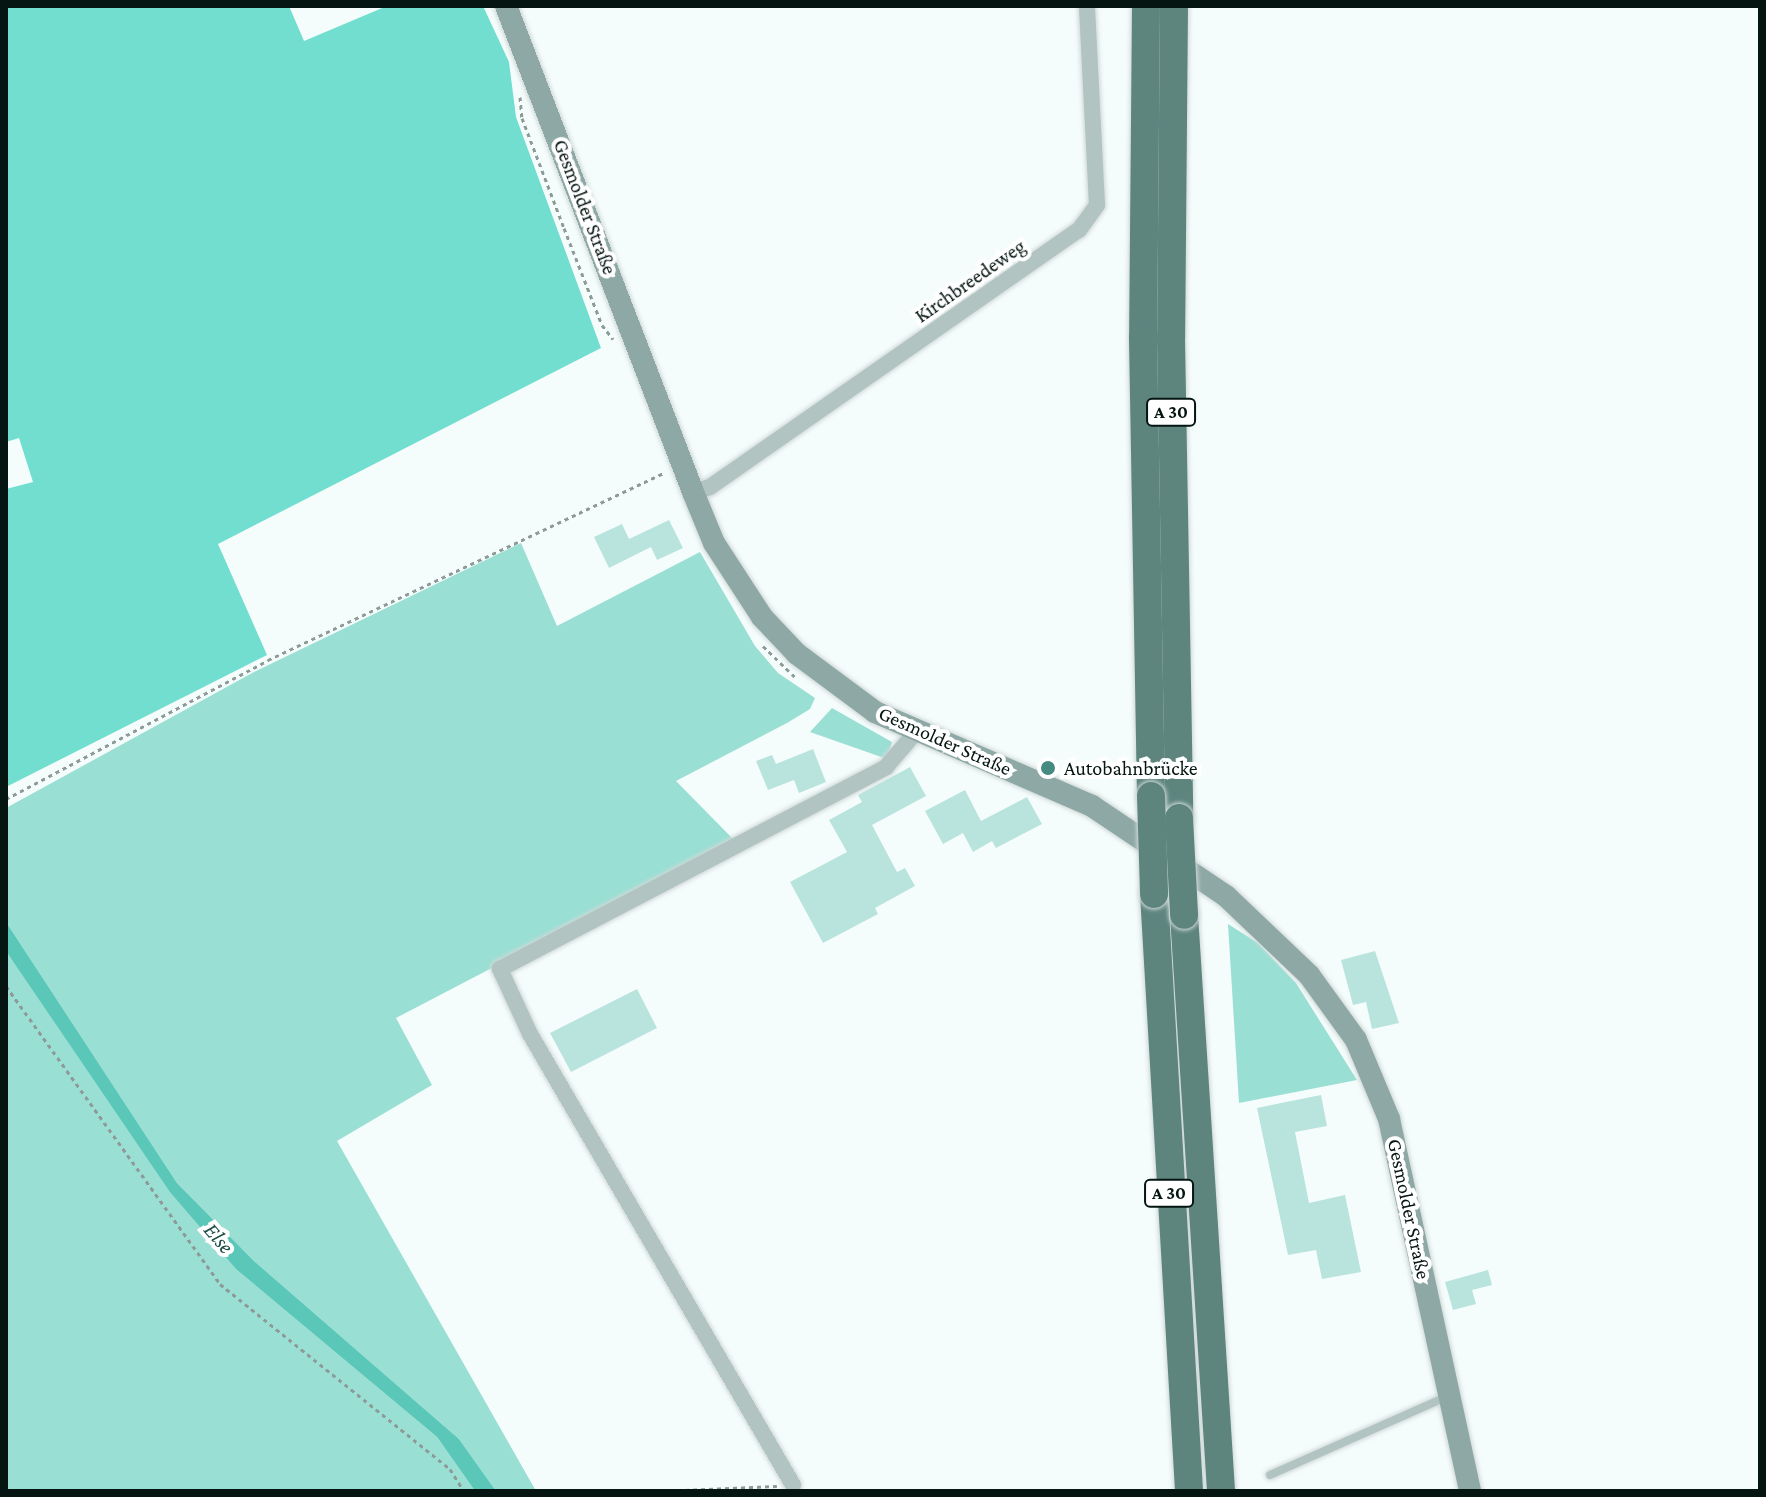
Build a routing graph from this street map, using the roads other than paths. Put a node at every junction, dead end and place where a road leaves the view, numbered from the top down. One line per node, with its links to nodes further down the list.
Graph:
1 (506, 6): 5 (street, Gesmolder Straße)
2 (1087, 6): 5 (street, Kirchbreedeweg)
3 (1146, 6): 10 (highway, A 30, bridge)
4 (1174, 6): 11 (highway, A 30, bridge)
5 (693, 492): 6 (street, Gesmolder Straße)
6 (916, 732): 7 (street, Gesmolder Straße); 9 (street)
7 (1449, 1395): 8 (lane); 12 (street, Gesmolder Straße)
8 (1270, 1475)
9 (795, 1488)
10 (1189, 1491)
11 (1221, 1491)
12 (1470, 1491)

